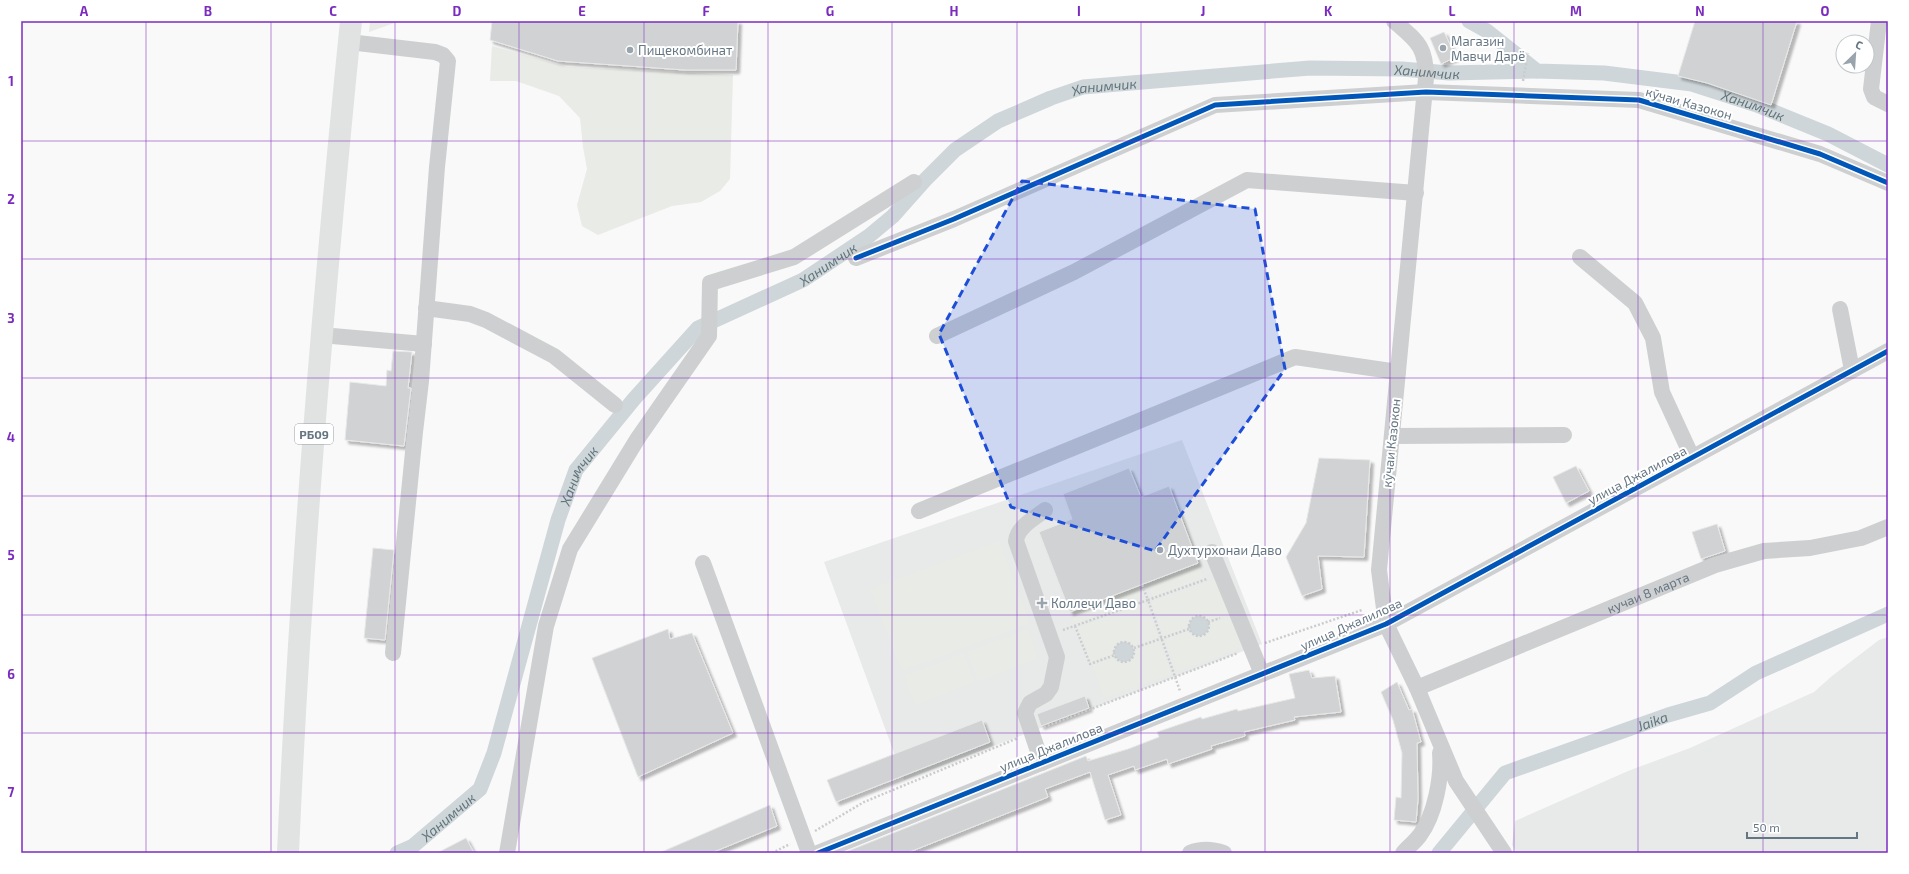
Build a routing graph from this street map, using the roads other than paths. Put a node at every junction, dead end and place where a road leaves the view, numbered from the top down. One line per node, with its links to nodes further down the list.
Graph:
1 (351, 21): 4 (highway, РБ09)
2 (1394, 21): 5 (street, кӯчаи Казокон)
3 (1879, 21): 6 (street)
4 (349, 42): 12 (street); 14 (highway, РБ09)
5 (1426, 78): 8 (street, кӯчаи Казокон); 9 (street, кӯчаи Казокон); 11 (street)
6 (1881, 101)
7 (914, 182): 37 (street)
8 (1888, 183)
9 (1416, 193): 15 (street); 19 (street, кӯчаи Казокон)
10 (1580, 257): 23 (street, улица Джалилова)
11 (856, 258)
12 (426, 308): 16 (street); 20 (street)
13 (1840, 309): 18 (street)
14 (321, 335): 16 (street); 36 (highway, РБ09)
15 (937, 336)
16 (424, 344): 30 (street)
17 (1888, 351): 18 (street, улица Джалилова)
18 (1852, 370): 23 (street, улица Джалилова)
19 (1398, 372): 21 (street, кӯчаи Казокон); 25 (street)
20 (615, 405)
21 (1392, 436): 22 (street); 29 (street, кӯчаи Казокон)
22 (1564, 436)
23 (1692, 457): 29 (street, улица Джалилова)
24 (1045, 510): 34 (street)
25 (919, 511)
26 (1888, 527): 32 (street, кучаи 8 марта)
27 (1212, 552): 31 (street)
28 (703, 563): 38 (street)
29 (1386, 624): 31 (street, улица Джалилова); 32 (street, кӯчаи Казокон)
30 (393, 653)
31 (1262, 674): 34 (street, улица Джалилова)
32 (1417, 688): 33 (street, кӯчаи Казокон)
33 (1439, 741): 35 (street, кӯчаи Казокон); 42 (street)
34 (1042, 763): 39 (street, улица Джалилова)
35 (1500, 847)
36 (288, 850)
37 (507, 853)
38 (810, 853)
39 (818, 853)
40 (1190, 853): 41 (street)
41 (1224, 853)
42 (1402, 853)

